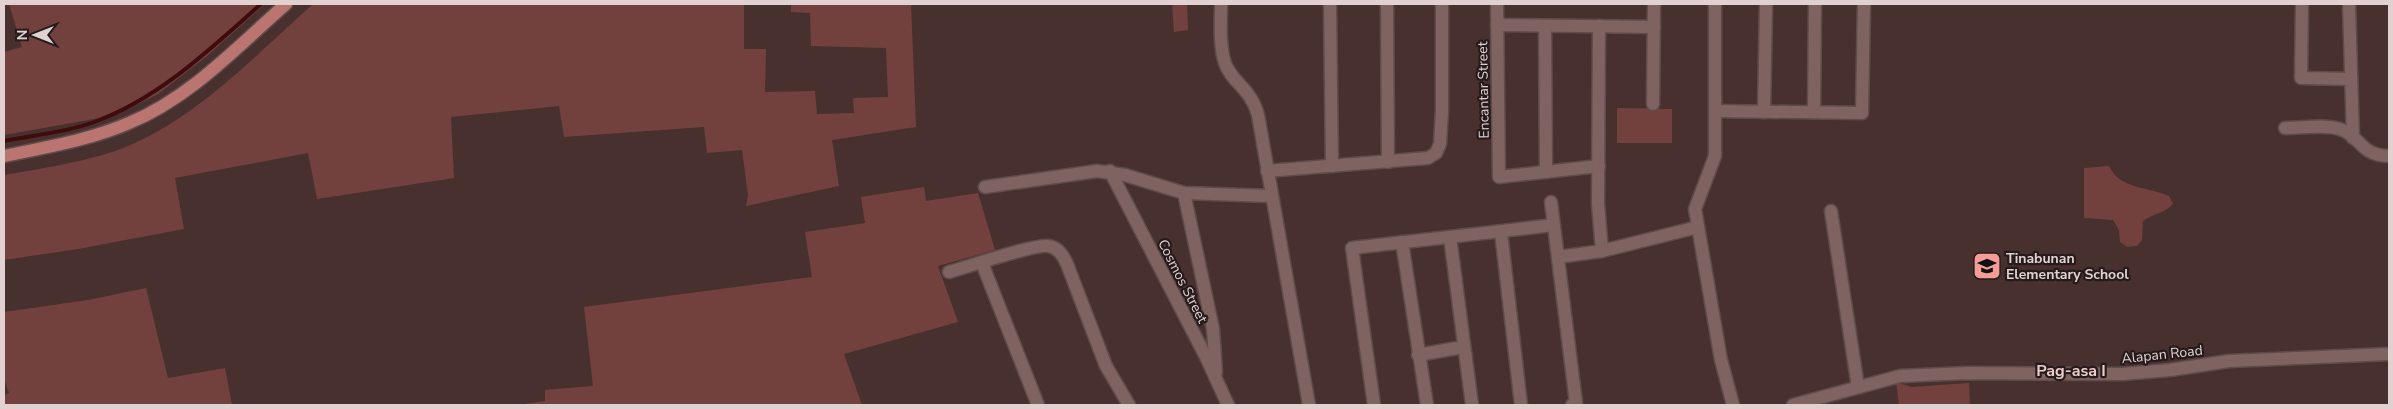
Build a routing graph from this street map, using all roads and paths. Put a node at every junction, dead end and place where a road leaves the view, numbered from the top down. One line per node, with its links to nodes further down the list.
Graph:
1 (286, 4): 25 (main road)
2 (1221, 4): 31 (street)
3 (1330, 4): 28 (street)
4 (1387, 4): 27 (street)
5 (1442, 4): 27 (street)
6 (1497, 4): 14 (street, Encantar Street)
7 (1654, 4): 17 (street)
8 (1716, 4): 20 (street)
9 (1766, 4): 21 (street)
10 (1815, 4): 22 (street)
11 (1864, 4): 22 (street)
12 (2302, 4): 18 (street)
13 (2349, 4): 18 (street)
14 (1497, 25): 15 (street); 32 (street, Encantar Street)
15 (1546, 26): 16 (street); 32 (street)
16 (1599, 26): 17 (street); 29 (street)
17 (1654, 27): 19 (street)
18 (2351, 79): 24 (street)
19 (1653, 104)
20 (1716, 111): 21 (street); 39 (street)
21 (1764, 112): 22 (street)
22 (1814, 112)
23 (2285, 128): 24 (street)
24 (2353, 138): 26 (street)
25 (4, 156)
26 (2389, 156)
27 (1388, 162): 28 (street)
28 (1332, 166): 31 (street)
29 (1599, 166): 32 (street); 43 (street)
30 (1110, 171): 33 (street); 34 (street); 50 (street, Cosmos Street)
31 (1267, 171): 35 (street)
32 (1546, 172)
33 (985, 187)
34 (1184, 192): 35 (street); 50 (street)
35 (1271, 196): 55 (street)
36 (1551, 202): 38 (street)
37 (1831, 210): 51 (street)
38 (1554, 225): 40 (street); 44 (street)
39 (1698, 227): 43 (street); 61 (street)
40 (1501, 232): 41 (street); 59 (street)
41 (1450, 237): 42 (street); 47 (street)
42 (1402, 242): 49 (street); 56 (street)
43 (1602, 251): 44 (street)
44 (1558, 257): 60 (street)
45 (982, 263): 46 (street); 52 (street); 53 (street)
46 (949, 272)
47 (1463, 347): 49 (street); 58 (street)
48 (2389, 354): 51 (street, Alapan Road)
49 (1418, 355): 57 (street)
50 (1216, 378): 54 (street, Cosmos Street)
51 (1858, 388): 62 (street, Alapan Road)
52 (1038, 405)
53 (1129, 405)
54 (1228, 405)
55 (1309, 405)
56 (1374, 405)
57 (1427, 405)
58 (1472, 405)
59 (1521, 405)
60 (1572, 405)
61 (1733, 405)
62 (1793, 405)

